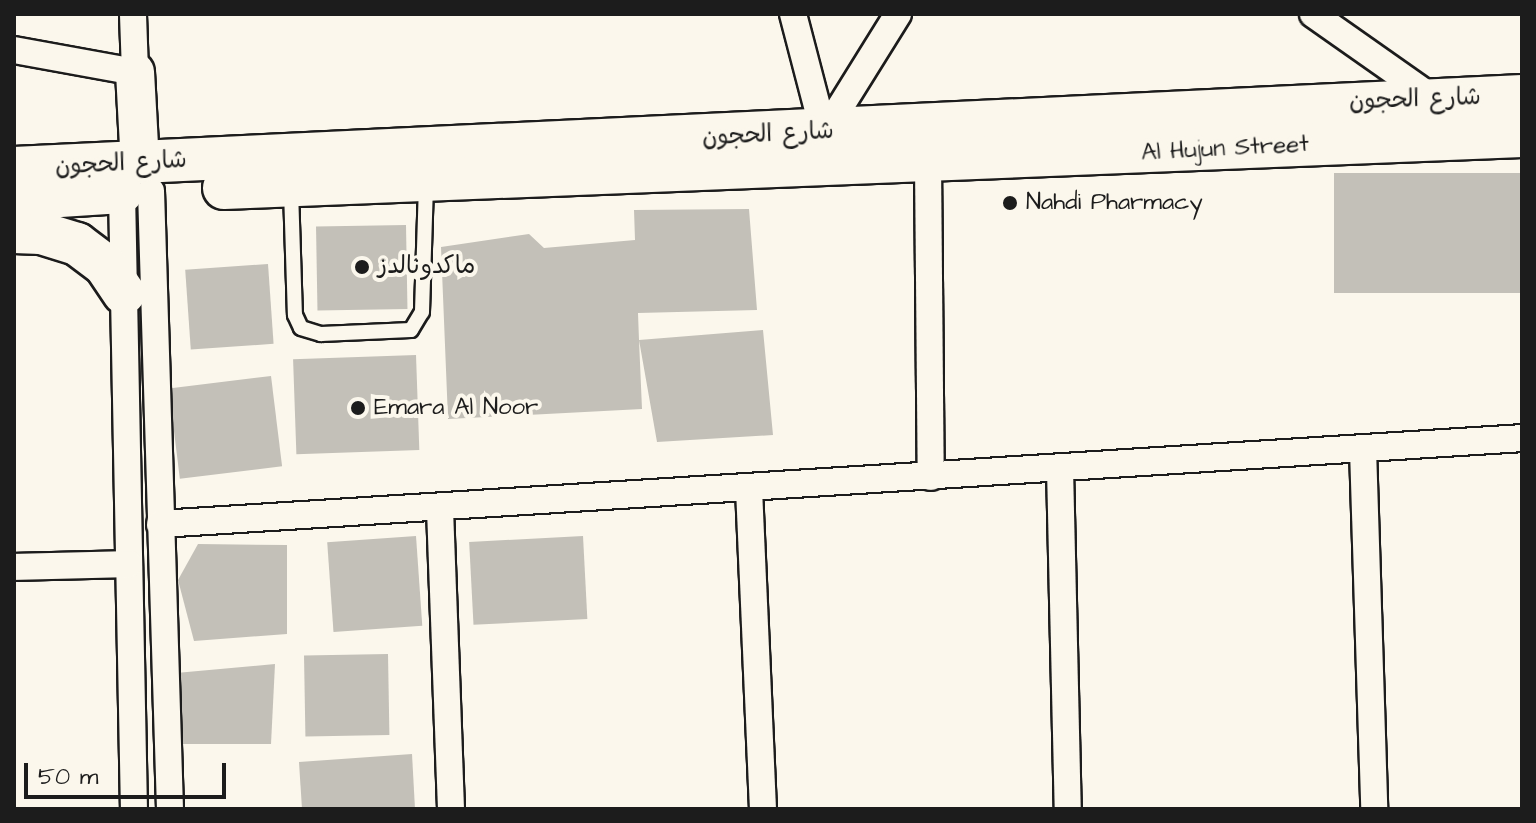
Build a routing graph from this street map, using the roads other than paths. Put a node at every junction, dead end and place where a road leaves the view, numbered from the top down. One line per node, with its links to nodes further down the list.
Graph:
1 (133, 14): 6 (street)
2 (793, 14): 9 (street)
3 (898, 14): 9 (street)
4 (1313, 14): 8 (street)
5 (14, 50): 6 (street)
6 (135, 72): 14 (street)
7 (1522, 96): 8 (main road, شارع الحجون)
8 (1434, 99): 9 (main road, شارع الحجون)
9 (824, 133): 14 (main road, شارع الحجون)
10 (1522, 136): 11 (main road, Al Hujun Street)
11 (928, 163): 13 (main road, شارع الحجون); 22 (street)
12 (14, 168): 14 (main road, شارع الحجون)
13 (426, 181): 15 (main road, شارع الحجون); 15 (lane)
14 (138, 182): 15 (main road, شارع الحجون); 16 (main road, شارع الحجون); 18 (street); 25 (street)
15 (290, 186)
16 (14, 199)
17 (14, 232): 18 (main road)
18 (124, 293): 26 (street)
19 (1522, 438): 20 (street)
20 (1363, 449): 21 (street); 33 (street)
21 (1060, 468): 22 (street); 32 (street)
22 (931, 477): 23 (street)
23 (749, 489): 24 (street); 31 (street)
24 (440, 509): 25 (street); 30 (street)
25 (160, 524): 29 (street)
26 (129, 564): 27 (street); 28 (street)
27 (14, 567)
28 (134, 809)
29 (170, 809)
30 (451, 809)
31 (763, 809)
32 (1068, 809)
33 (1374, 809)

